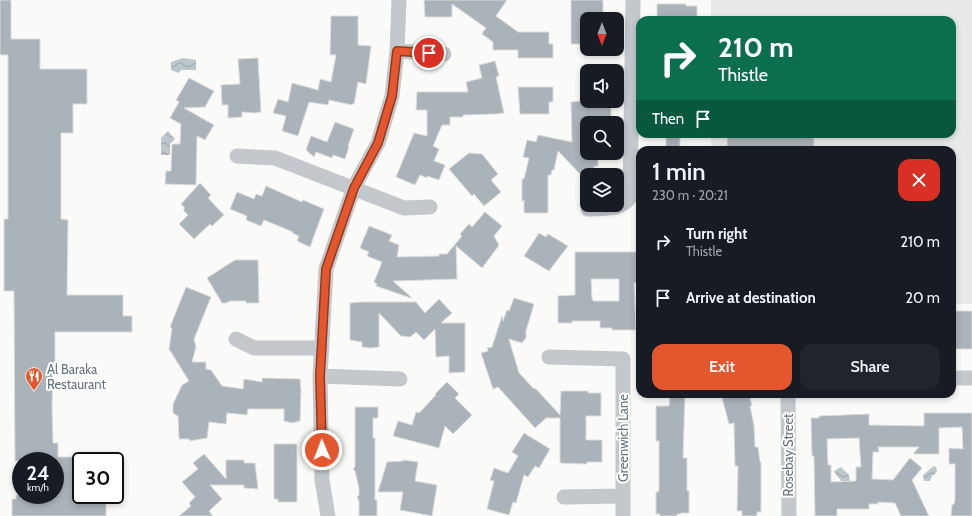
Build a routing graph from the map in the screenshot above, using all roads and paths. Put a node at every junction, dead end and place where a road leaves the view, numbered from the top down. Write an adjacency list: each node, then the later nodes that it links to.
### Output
1 (399, 0): 3 (street)
2 (633, 0): 7 (street)
3 (397, 51): 4 (street); 6 (street)
4 (444, 54)
5 (237, 156): 6 (street)
6 (354, 188): 8 (street); 10 (street)
7 (624, 205)
8 (430, 207)
9 (236, 339): 10 (street)
10 (322, 348): 12 (street)
11 (549, 357): 17 (street, Greenwich Lane)
12 (320, 376): 15 (street); 19 (street)
13 (956, 378): 14 (street)
14 (972, 378)
15 (400, 379)
16 (788, 398): 21 (street, Rosebay Street)
17 (623, 496): 18 (street); 20 (street, Greenwich Lane)
18 (564, 497)
19 (328, 516)
20 (623, 516)
21 (789, 516)

